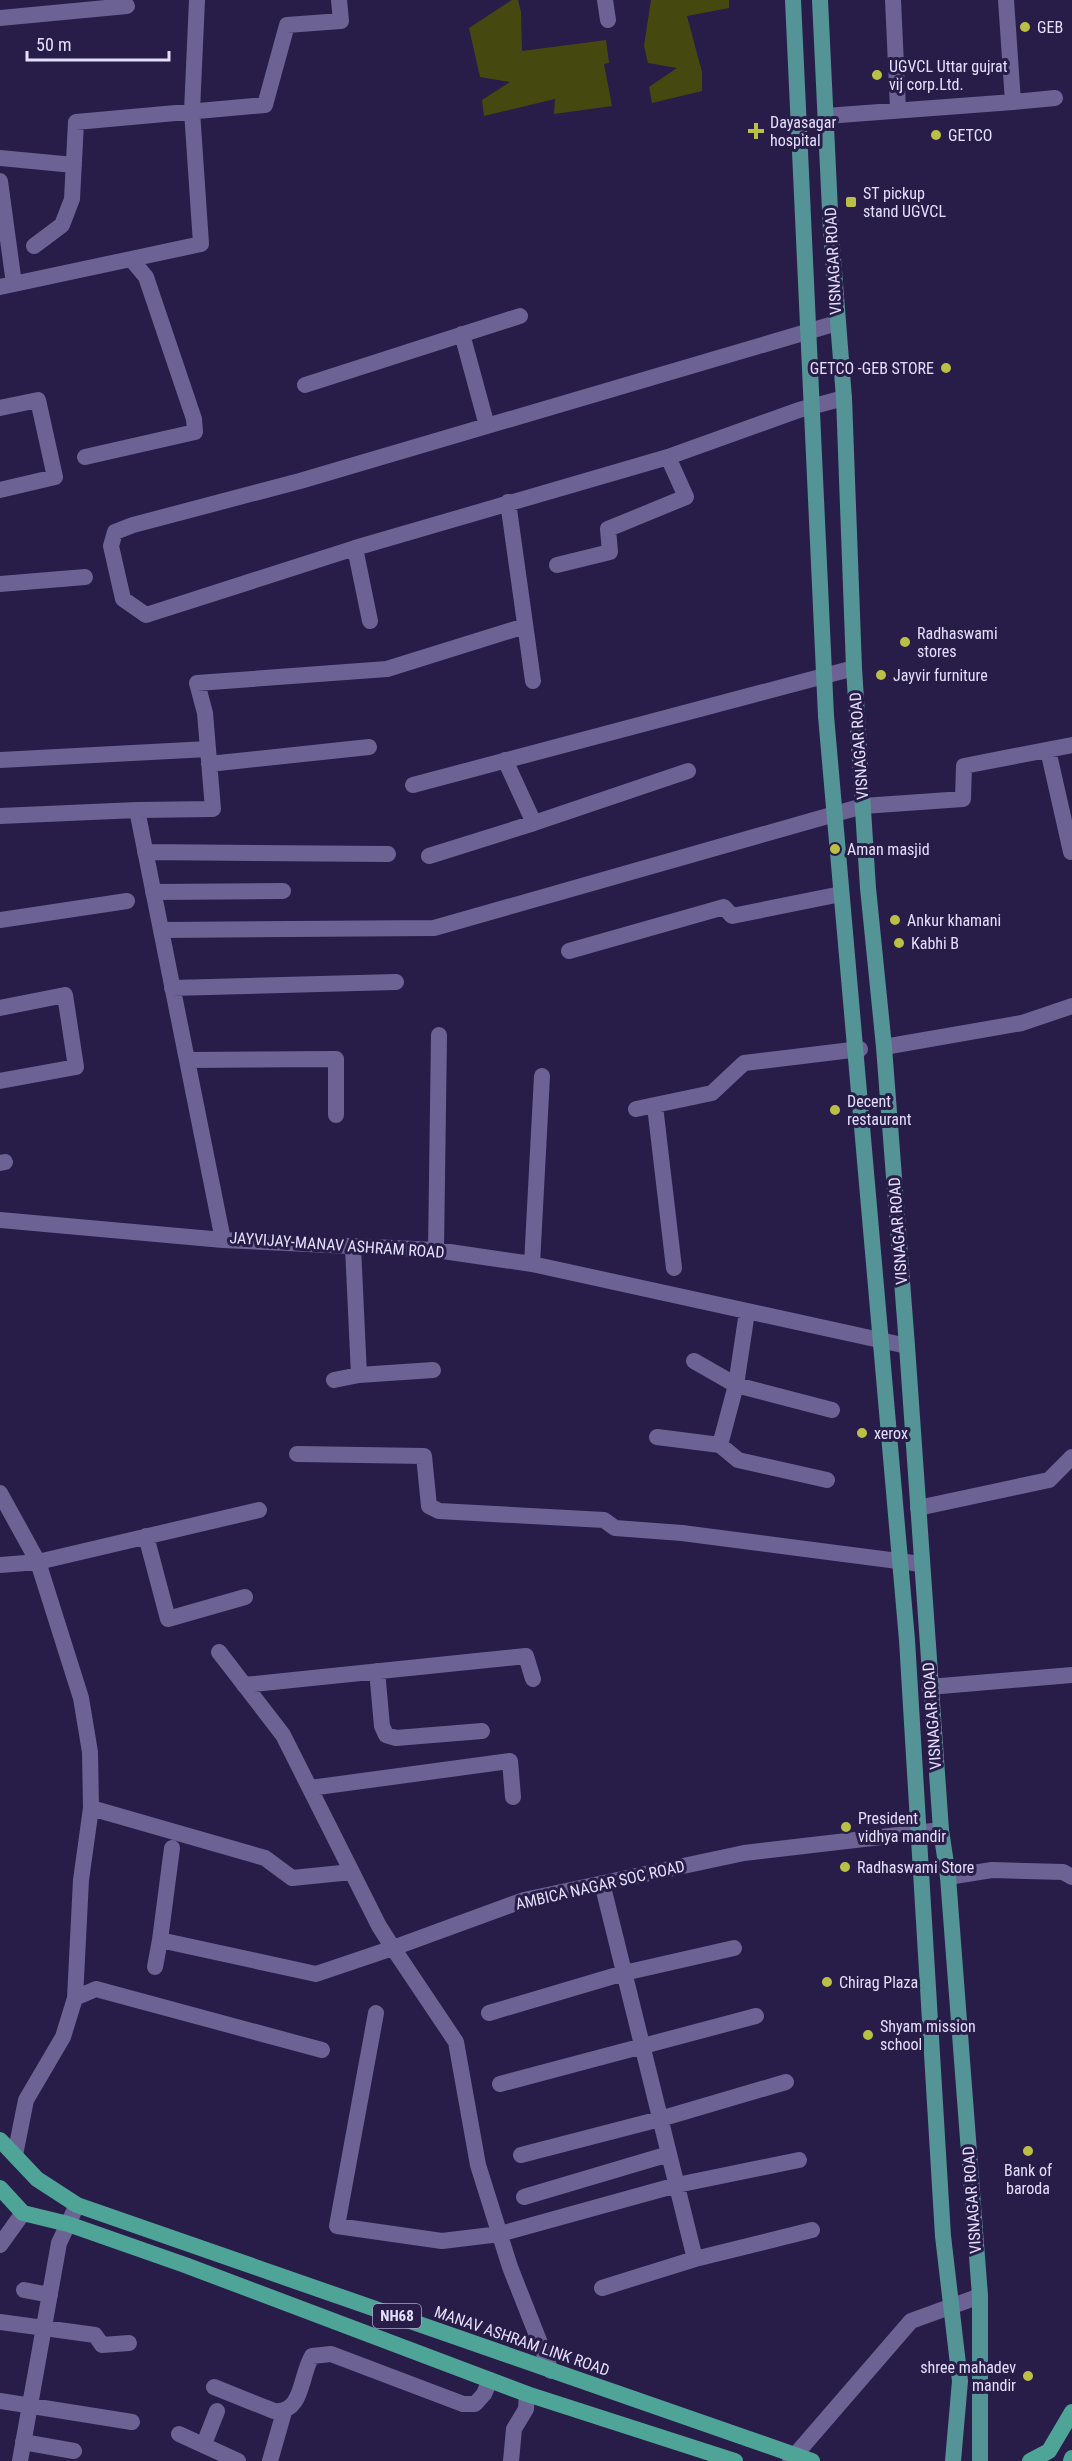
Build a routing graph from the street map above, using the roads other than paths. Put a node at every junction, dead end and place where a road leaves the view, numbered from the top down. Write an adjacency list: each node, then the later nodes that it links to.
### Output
1 (197, 0): 14 (street)
2 (339, 0): 14 (street)
3 (605, 0): 10 (street)
4 (793, 0): 24 (main road)
5 (820, 0): 15 (main road, VISNAGAR ROAD)
6 (893, 0): 13 (street)
7 (1006, 0): 12 (street)
8 (127, 6): 9 (street)
9 (0, 18)
10 (608, 20)
11 (1055, 98): 12 (street)
12 (1013, 102): 13 (street)
13 (898, 109): 15 (street)
14 (192, 111): 17 (street); 20 (street)
15 (826, 116): 23 (main road, VISNAGAR ROAD)
16 (0, 158): 17 (street)
17 (74, 165): 19 (street)
18 (0, 181): 21 (street)
19 (34, 246)
20 (131, 259): 21 (street); 32 (street)
21 (7, 286)
22 (520, 316): 25 (street)
23 (837, 323): 24 (street); 27 (main road, VISNAGAR ROAD)
24 (808, 332): 28 (main road); 30 (street)
25 (462, 334): 26 (street); 30 (street)
26 (305, 385)
27 (844, 398): 28 (street); 41 (main road, VISNAGAR ROAD)
28 (811, 407): 31 (street); 42 (main road)
29 (0, 408): 33 (street)
30 (487, 426): 35 (street)
31 (668, 457): 34 (street); 36 (street)
32 (85, 458)
33 (0, 490)
34 (508, 502): 35 (street); 40 (street)
35 (355, 548): 39 (street)
36 (557, 565)
37 (85, 577): 38 (street)
38 (0, 584)
39 (370, 621)
40 (525, 626): 43 (street); 47 (street)
41 (854, 668): 42 (street); 52 (main road, VISNAGAR ROAD)
42 (824, 676): 49 (street); 54 (main road)
43 (533, 681)
44 (1072, 745): 46 (street)
45 (369, 747): 47 (street)
46 (1048, 750): 52 (street); 58 (street)
47 (209, 756): 48 (street); 53 (street)
48 (0, 760)
49 (505, 760): 51 (street); 56 (street)
50 (688, 771): 56 (street)
51 (413, 785)
52 (863, 806): 54 (street); 73 (main road, VISNAGAR ROAD)
53 (137, 810): 55 (street); 57 (street, JAYVIJAY-MANAV ASHRAM ROAD)
54 (834, 814): 63 (main road); 66 (street)
55 (0, 816)
56 (534, 823): 60 (street)
57 (145, 852): 59 (street); 61 (street, JAYVIJAY-MANAV ASHRAM ROAD)
58 (1071, 852)
59 (387, 854)
60 (429, 856)
61 (153, 891): 62 (street); 66 (street, JAYVIJAY-MANAV ASHRAM ROAD)
62 (283, 891)
63 (841, 894): 67 (street); 74 (main road)
64 (127, 901): 65 (street)
65 (0, 920)
66 (161, 930): 69 (street, JAYVIJAY-MANAV ASHRAM ROAD)
67 (569, 951)
68 (396, 982): 69 (street)
69 (172, 988): 75 (street, JAYVIJAY-MANAV ASHRAM ROAD)
70 (1072, 1006): 73 (street)
71 (0, 1008): 77 (street)
72 (439, 1035): 84 (street)
73 (884, 1047): 89 (main road, VISNAGAR ROAD)
74 (857, 1049): 78 (street); 88 (main road)
75 (187, 1060): 80 (street); 82 (street, JAYVIJAY-MANAV ASHRAM ROAD)
76 (542, 1076): 85 (street)
77 (0, 1081)
78 (655, 1106): 79 (street); 86 (street)
79 (636, 1109)
80 (336, 1115)
81 (0, 1220): 82 (street)
82 (223, 1240): 83 (street, JAYVIJAY-MANAV ASHRAM ROAD)
83 (353, 1247): 84 (street, JAYVIJAY-MANAV ASHRAM ROAD); 92 (street)
84 (436, 1250): 85 (street, JAYVIJAY-MANAV ASHRAM ROAD)
85 (532, 1264): 87 (street, JAYVIJAY-MANAV ASHRAM ROAD)
86 (674, 1268)
87 (747, 1312): 88 (street, JAYVIJAY-MANAV ASHRAM ROAD); 94 (street)
88 (880, 1342): 89 (street, JAYVIJAY-MANAV ASHRAM ROAD); 105 (main road)
89 (907, 1346): 102 (main road, VISNAGAR ROAD)
90 (694, 1361): 94 (street)
91 (433, 1370): 92 (street)
92 (359, 1375): 93 (street)
93 (334, 1380)
94 (736, 1385): 95 (street); 97 (street)
95 (832, 1410)
96 (657, 1437): 97 (street)
97 (720, 1445): 100 (street)
98 (297, 1454): 105 (street)
99 (1072, 1457): 102 (street)
100 (827, 1480)
101 (0, 1493): 106 (street)
102 (918, 1508): 107 (main road, VISNAGAR ROAD)
103 (259, 1510): 104 (street)
104 (146, 1536): 106 (street); 109 (street)
105 (900, 1561): 107 (street); 121 (main road)
106 (38, 1562): 108 (street); 119 (street)
107 (921, 1563): 115 (main road, VISNAGAR ROAD)
108 (0, 1565)
109 (245, 1597)
110 (219, 1652): 114 (street)
111 (377, 1671): 113 (street); 114 (street); 116 (street)
112 (1072, 1675): 115 (street)
113 (533, 1678)
114 (244, 1685): 117 (street)
115 (929, 1687): 120 (main road, VISNAGAR ROAD)
116 (482, 1731)
117 (310, 1788): 118 (street); 123 (street)
118 (513, 1797)
119 (91, 1808): 123 (street); 132 (street)
120 (940, 1830): 121 (street, AMBICA NAGAR SOC ROAD); 124 (main road, VISNAGAR ROAD)
121 (919, 1833): 126 (street, AMBICA NAGAR SOC ROAD); 160 (main road)
122 (172, 1848): 127 (street)
123 (352, 1872): 128 (street)
124 (948, 1877): 125 (street); 159 (main road, VISNAGAR ROAD)
125 (1072, 1877)
126 (602, 1883): 128 (street, AMBICA NAGAR SOC ROAD); 131 (street)
127 (160, 1940): 128 (street, AMBICA NAGAR SOC ROAD); 130 (street)
128 (393, 1948): 153 (street)
129 (734, 1948): 131 (street)
130 (155, 1967)
131 (624, 1973): 134 (street); 136 (street)
132 (75, 1998): 137 (street); 144 (street)
133 (376, 2013): 153 (street)
134 (489, 2013)
135 (756, 2016): 136 (street)
136 (643, 2047): 139 (street); 140 (street)
137 (322, 2050)
138 (786, 2082): 140 (street)
139 (500, 2084)
140 (660, 2119): 142 (street); 143 (street)
141 (0, 2140): 144 (highway, MANAV ASHRAM LINK ROAD / NH68)
142 (669, 2154): 146 (street); 148 (street)
143 (521, 2155)
144 (15, 2156): 149 (highway, MANAV ASHRAM LINK ROAD / NH68)
145 (799, 2160): 146 (street)
146 (676, 2185): 153 (street); 155 (street)
147 (0, 2188): 150 (highway)
148 (524, 2197)
149 (77, 2205): 151 (street); 164 (highway, MANAV ASHRAM LINK ROAD / NH68)
150 (23, 2213): 151 (highway); 154 (street)
151 (68, 2224): 158 (street); 165 (highway)
152 (812, 2230): 155 (street)
153 (500, 2234): 164 (street)
154 (0, 2245)
155 (695, 2259): 156 (street)
156 (602, 2288)
157 (24, 2290): 158 (street)
158 (50, 2295): 162 (street)
159 (980, 2296): 160 (street); 186 (main road, VISNAGAR ROAD)
160 (952, 2306): 178 (street); 185 (main road)
161 (0, 2322): 162 (street)
162 (44, 2328): 163 (street); 169 (street)
163 (129, 2343)
164 (551, 2371): 178 (highway, MANAV ASHRAM LINK ROAD / NH68)
165 (490, 2380): 167 (highway); 171 (street)
166 (214, 2387): 171 (street)
167 (528, 2394): 182 (street); 183 (highway)
168 (0, 2401): 169 (street)
169 (30, 2407): 173 (street); 175 (street)
170 (218, 2411): 176 (street)
171 (284, 2412): 181 (street)
172 (1072, 2412): 187 (highway)
173 (132, 2422)
174 (179, 2434): 176 (street)
175 (23, 2442): 177 (street); 179 (street)
176 (204, 2444): 180 (street)
177 (74, 2451)
178 (793, 2458): 184 (highway, MANAV ASHRAM LINK ROAD / NH68)
179 (20, 2461)
180 (238, 2461)
181 (270, 2461)
182 (511, 2461)
183 (735, 2461)
184 (812, 2461)
185 (953, 2461)
186 (980, 2461)
187 (1030, 2461)

